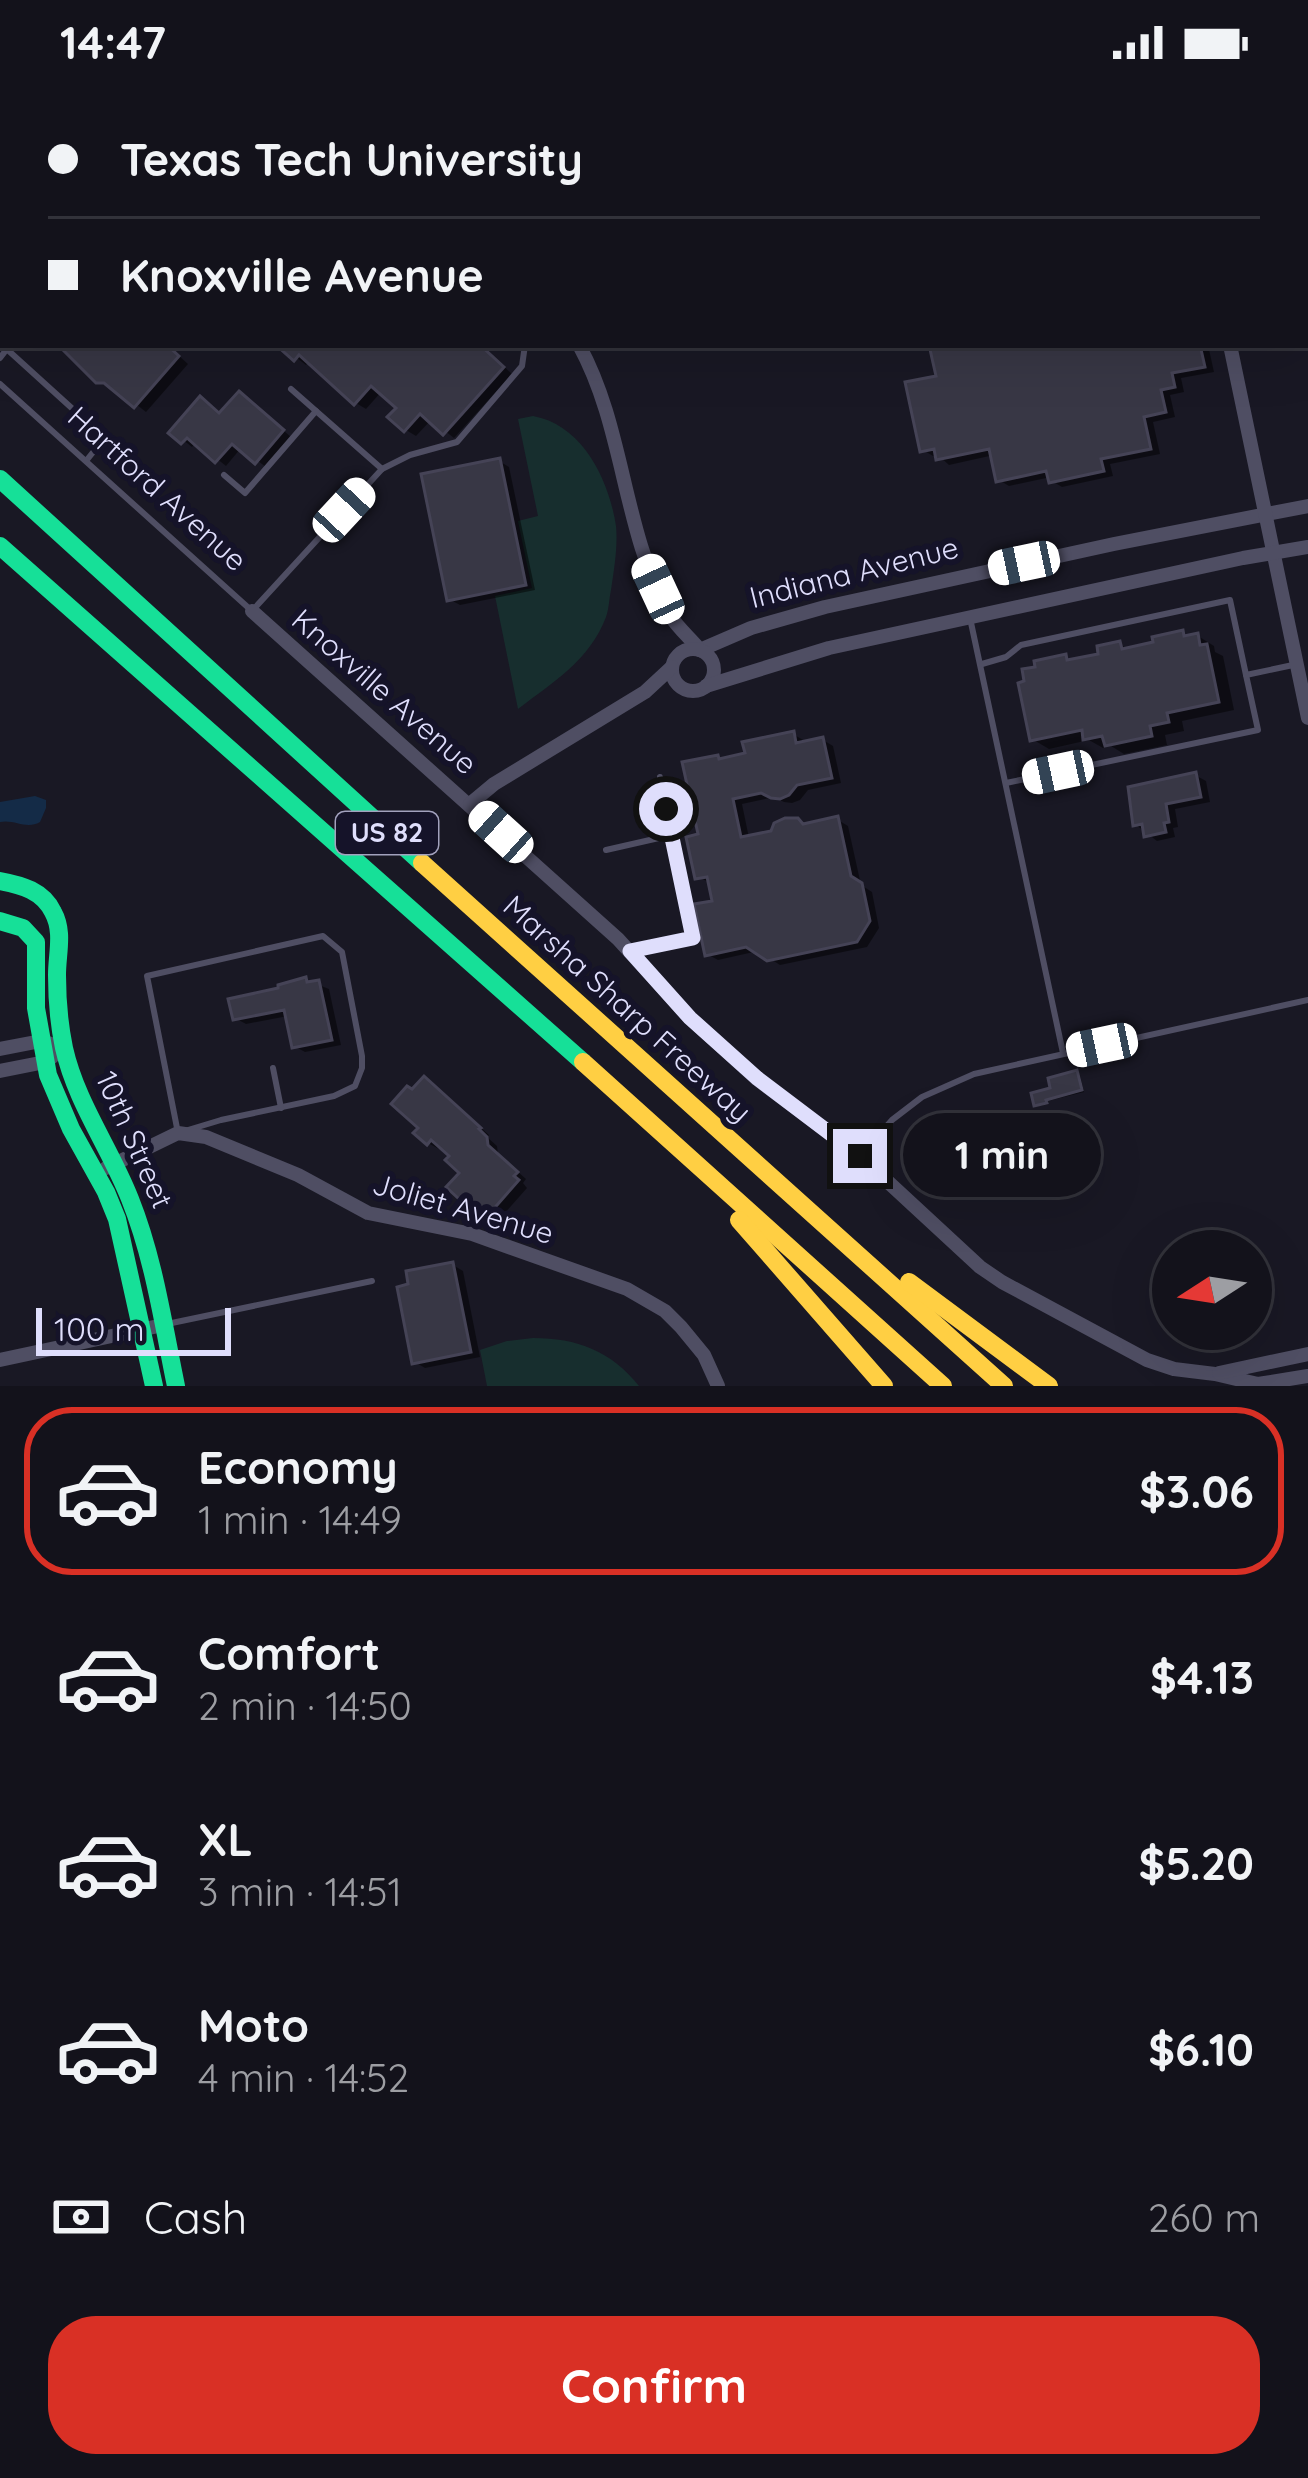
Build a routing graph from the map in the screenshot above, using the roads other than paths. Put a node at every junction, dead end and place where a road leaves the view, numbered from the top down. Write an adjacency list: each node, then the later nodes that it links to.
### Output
1 (8, 348): 8 (lane)
2 (525, 348): 9 (lane, Hartford Avenue)
3 (581, 348): 18 (street)
4 (1231, 348): 13 (street)
5 (0, 384): 8 (lane, Hartford Avenue)
6 (290, 388): 7 (lane)
7 (316, 411): 9 (lane); 10 (lane)
8 (86, 461): 17 (lane, Hartford Avenue)
9 (382, 469): 17 (lane, Hartford Avenue)
10 (224, 475)
11 (0, 478): 51 (main road, Marsha Sharp Freeway / US 82)
12 (1308, 506): 13 (street, Indiana Avenue)
13 (1266, 514): 16 (street); 20 (street, Indiana Avenue)
14 (0, 546): 46 (main road, US 82)
15 (1308, 547): 16 (street)
16 (1274, 552): 19 (street); 23 (street)
17 (252, 611): 31 (street, Knoxville Avenue)
18 (672, 618): 20 (street); 21 (street)
19 (970, 618): 22 (lane); 25 (street)
20 (700, 650): 21 (street); 25 (street)
21 (673, 664): 26 (street); 27 (street)
22 (981, 664): 24 (lane); 30 (lane)
23 (1297, 664): 24 (lane); 28 (street)
24 (1246, 675): 30 (lane)
25 (706, 686): 26 (street)
26 (688, 690): 27 (street)
27 (645, 692): 31 (street)
28 (1308, 718)
29 (660, 777): 32 (lane)
30 (1006, 783): 41 (lane)
31 (470, 804): 36 (street, Knoxville Avenue)
32 (672, 836): 33 (lane); 36 (lane)
33 (606, 850)
34 (0, 881): 39 (main road, 10th Street)
35 (0, 921): 38 (main road, 10th Street)
36 (630, 951): 48 (street, Knoxville Avenue)
37 (1308, 1000): 41 (lane)
38 (41, 1041): 39 (street); 40 (street); 42 (main road, 10th Street)
39 (64, 1048): 42 (street); 49 (main road, 10th Street)
40 (0, 1049)
41 (1063, 1053): 48 (lane)
42 (45, 1062): 44 (street); 50 (main road, 10th Street)
43 (273, 1068): 45 (lane)
44 (0, 1071)
45 (281, 1108): 47 (lane); 47 (lane)
46 (658, 1128): 63 (main road); 64 (main road, US 82)
47 (178, 1132): 49 (street); 62 (street, Joliet Avenue)
48 (860, 1156): 57 (street, Knoxville Avenue)
49 (114, 1163): 50 (street); 53 (main road, 10th Street)
50 (96, 1174): 54 (main road, 10th Street)
51 (777, 1185): 65 (main road, Marsha Sharp Freeway / US 82); 66 (main road)
52 (372, 1281): 53 (lane)
53 (163, 1325): 54 (street); 61 (main road, 10th Street)
54 (142, 1329): 56 (street); 60 (main road, 10th Street)
55 (1308, 1354): 57 (street, Knoxville Avenue)
56 (0, 1360)
57 (1215, 1374): 59 (street, Knoxville Avenue)
58 (1308, 1376): 59 (street, Knoxville Avenue)
59 (1239, 1384)
60 (154, 1386)
61 (176, 1386)
62 (718, 1386)
63 (884, 1386)
64 (943, 1386)
65 (1004, 1386)
66 (1049, 1386)

